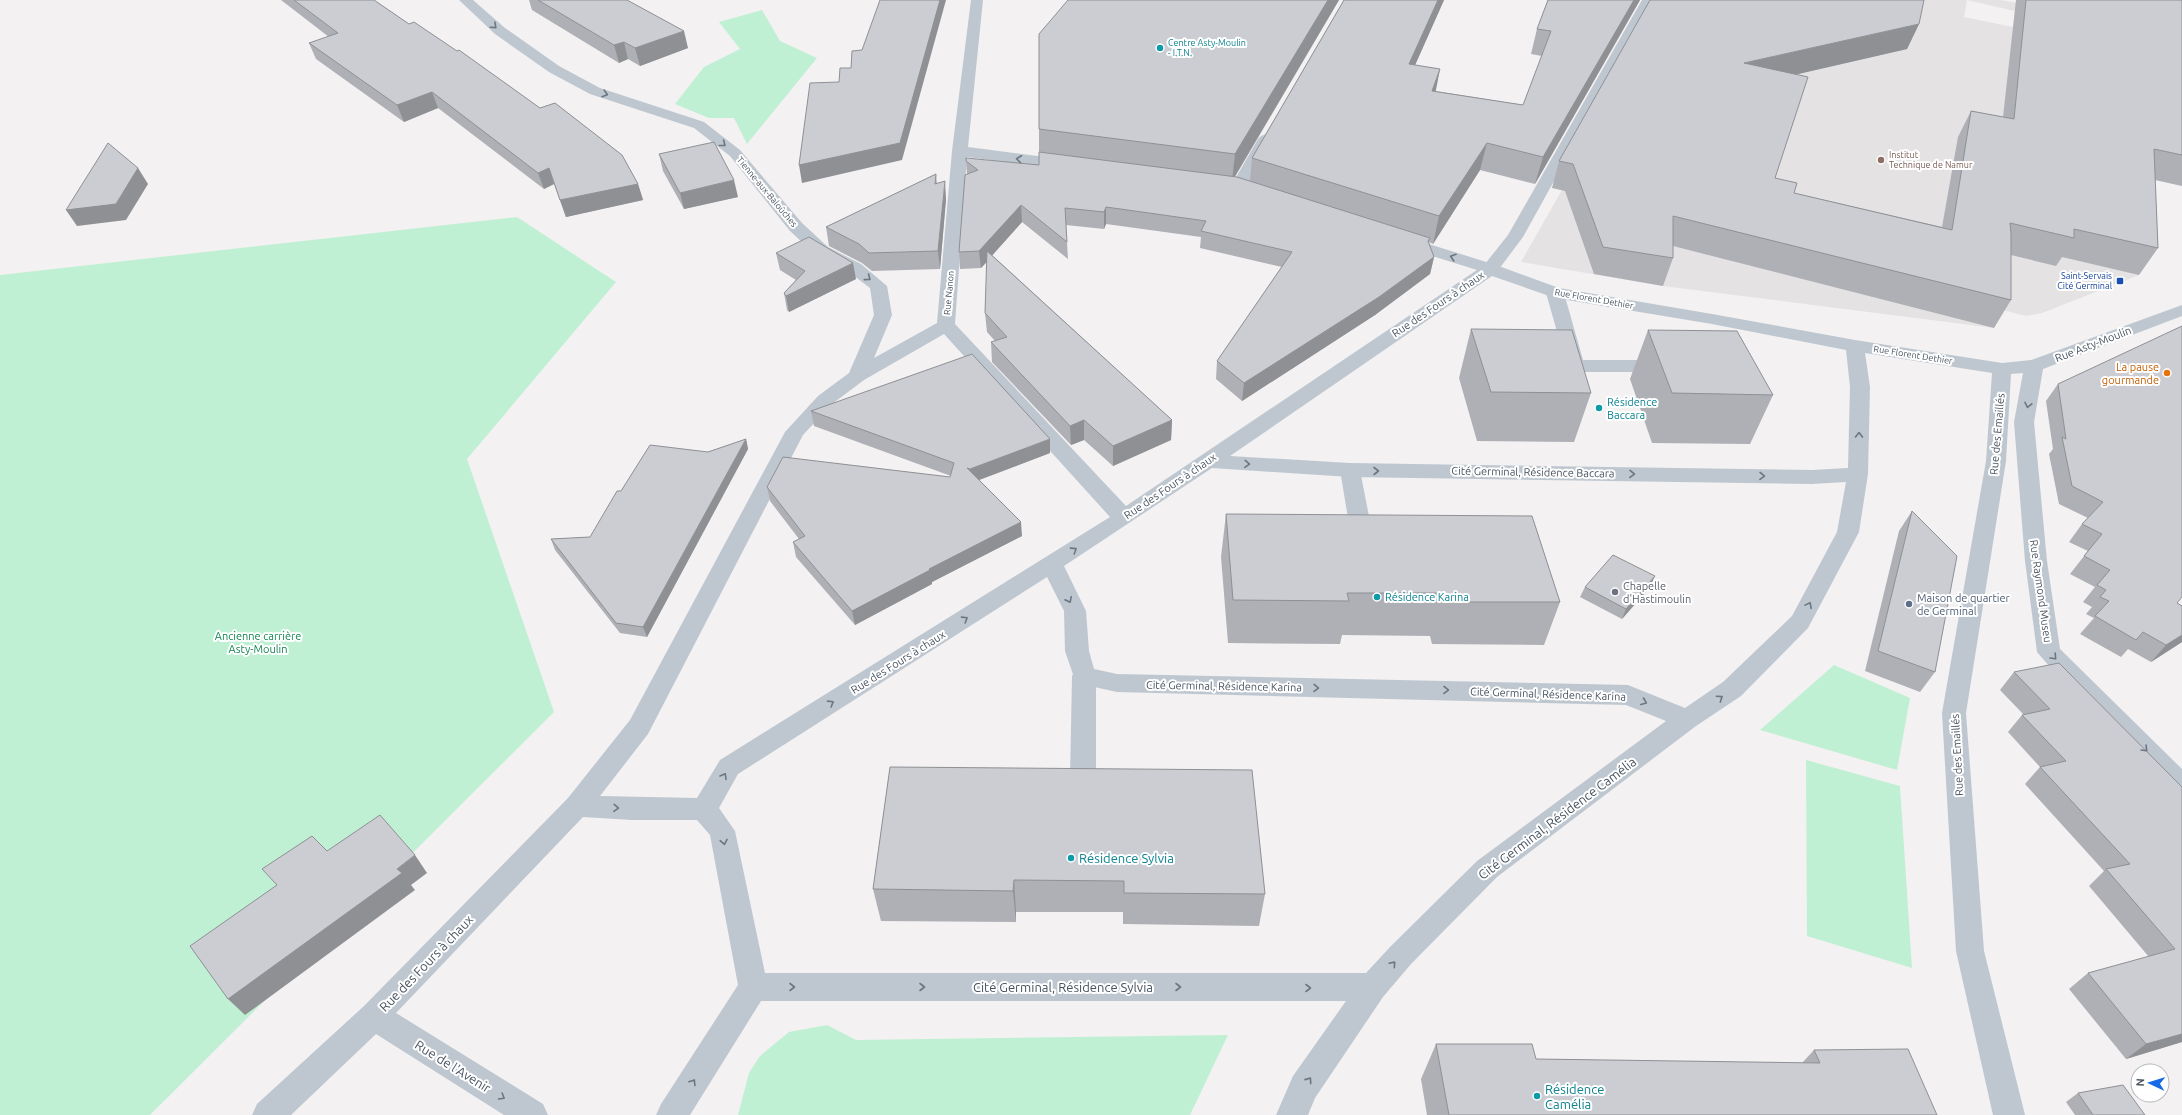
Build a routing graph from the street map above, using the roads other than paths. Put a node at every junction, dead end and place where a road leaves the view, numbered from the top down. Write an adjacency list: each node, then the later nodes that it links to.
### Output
1 (466, 0): 17 (street, Tienne-aux-Baloûches, one-way to 17)
2 (977, 0): 5 (street, Rue Nanon)
3 (1648, 0): 9 (street, Rue des Fours à chaux)
4 (1273, 127): 7 (street)
5 (960, 151): 6 (street, one-way to 5); 12 (street, Rue Nanon)
6 (1085, 168)
7 (1238, 188)
8 (1386, 235): 9 (street, Rue Florent Dethier, one-way to 8)
9 (1490, 269): 10 (street, Rue Florent Dethier); 18 (street, Rue des Fours à chaux)
10 (1555, 293): 13 (street, Rue Florent Dethier); 14 (street)
11 (2182, 310): 15 (street, Rue Asty-Moulin)
12 (946, 325): 17 (street, Rue des Fours à chaux); 21 (street, Rue Nanon)
13 (1855, 346): 16 (street, Rue Florent Dethier); 20 (street, one-way to 13)
14 (1680, 366)
15 (2034, 366): 16 (street, Rue Asty-Moulin); 29 (street, Rue Raymond Museu, one-way to 29)
16 (2002, 369): 39 (street, Rue des Emaillés)
17 (857, 376): 30 (street, Rue des Fours à chaux)
18 (1208, 461): 19 (street, Cité Germinal, Résidence Baccara, one-way to 19); 21 (street, Rue des Fours à chaux)
19 (1350, 470): 20 (street, Cité Germinal, Résidence Baccara, one-way to 20); 23 (street)
20 (1858, 474): 27 (street, one-way to 20)
21 (1124, 518): 25 (street, Rue des Fours à chaux, one-way to 21)
22 (1340, 542): 23 (street)
23 (1363, 542): 24 (street)
24 (1386, 542)
25 (1052, 564): 26 (street, one-way to 26); 31 (street, Rue des Fours à chaux, one-way to 25)
26 (1084, 676): 27 (street, Cité Germinal, Résidence Karina, one-way to 27); 28 (street)
27 (1688, 720): 33 (street, Cité Germinal, Résidence Camélia, one-way to 27)
28 (1125, 782)
29 (2182, 785)
30 (577, 806): 31 (street, one-way to 31); 34 (street, Rue des Fours à chaux)
31 (704, 810): 32 (street, one-way to 32)
32 (753, 987): 33 (street, Cité Germinal, Résidence Sylvia, one-way to 33); 37 (street, one-way to 32)
33 (1373, 987): 38 (street, Cité Germinal, Résidence Camélia, one-way to 33)
34 (374, 1016): 35 (street, Rue des Fours à chaux); 36 (street, Rue de l'Avenir, one-way to 36)
35 (268, 1115)
36 (532, 1115)
37 (672, 1115)
38 (1292, 1115)
39 (2009, 1115)

